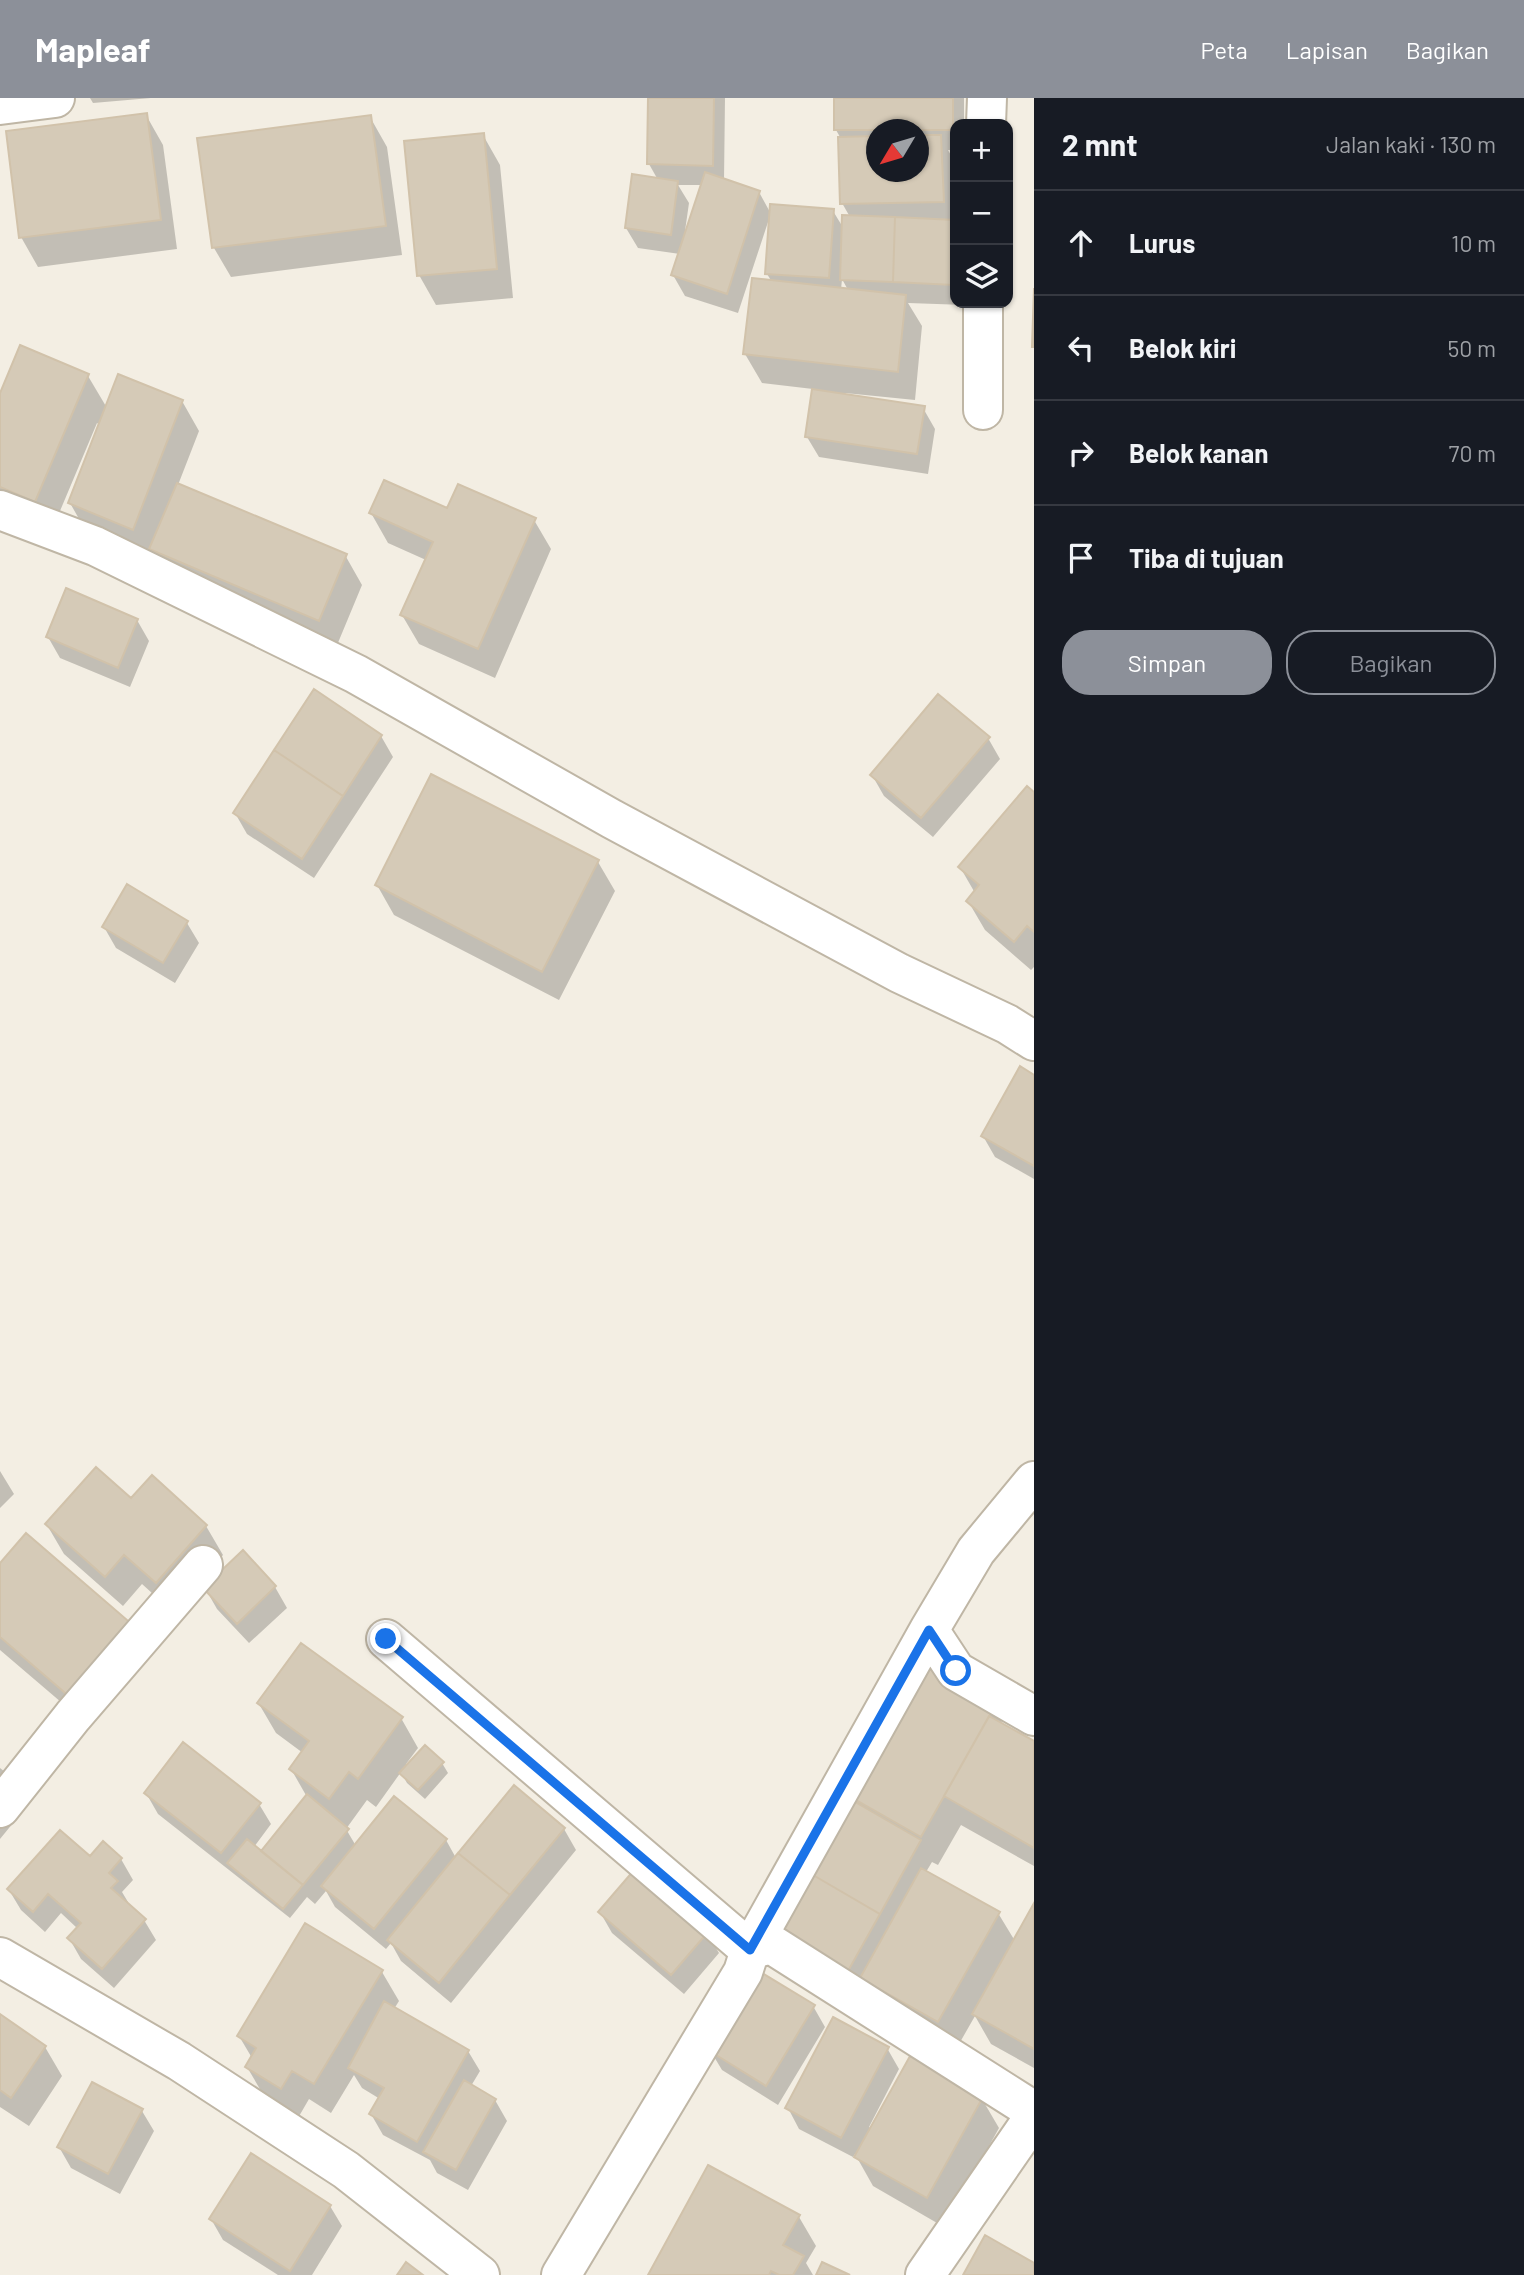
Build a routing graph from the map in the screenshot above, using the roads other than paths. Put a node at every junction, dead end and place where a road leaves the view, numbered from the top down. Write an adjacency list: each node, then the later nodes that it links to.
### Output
1 (55, 98): 3 (street)
2 (987, 98): 4 (street)
3 (0, 105)
4 (986, 119)
5 (983, 308): 6 (street)
6 (983, 410)
7 (0, 510): 8 (street)
8 (1034, 1041)
9 (1034, 1481): 11 (street)
10 (204, 1565): 14 (street)
11 (929, 1630): 13 (street); 15 (street)
12 (386, 1639): 15 (street)
13 (1034, 1716)
14 (0, 1808)
15 (750, 1950): 17 (street); 20 (street)
16 (0, 1957): 19 (street)
17 (1034, 2110)
18 (1034, 2117): 21 (street)
19 (480, 2275)
20 (561, 2275)
21 (925, 2275)

